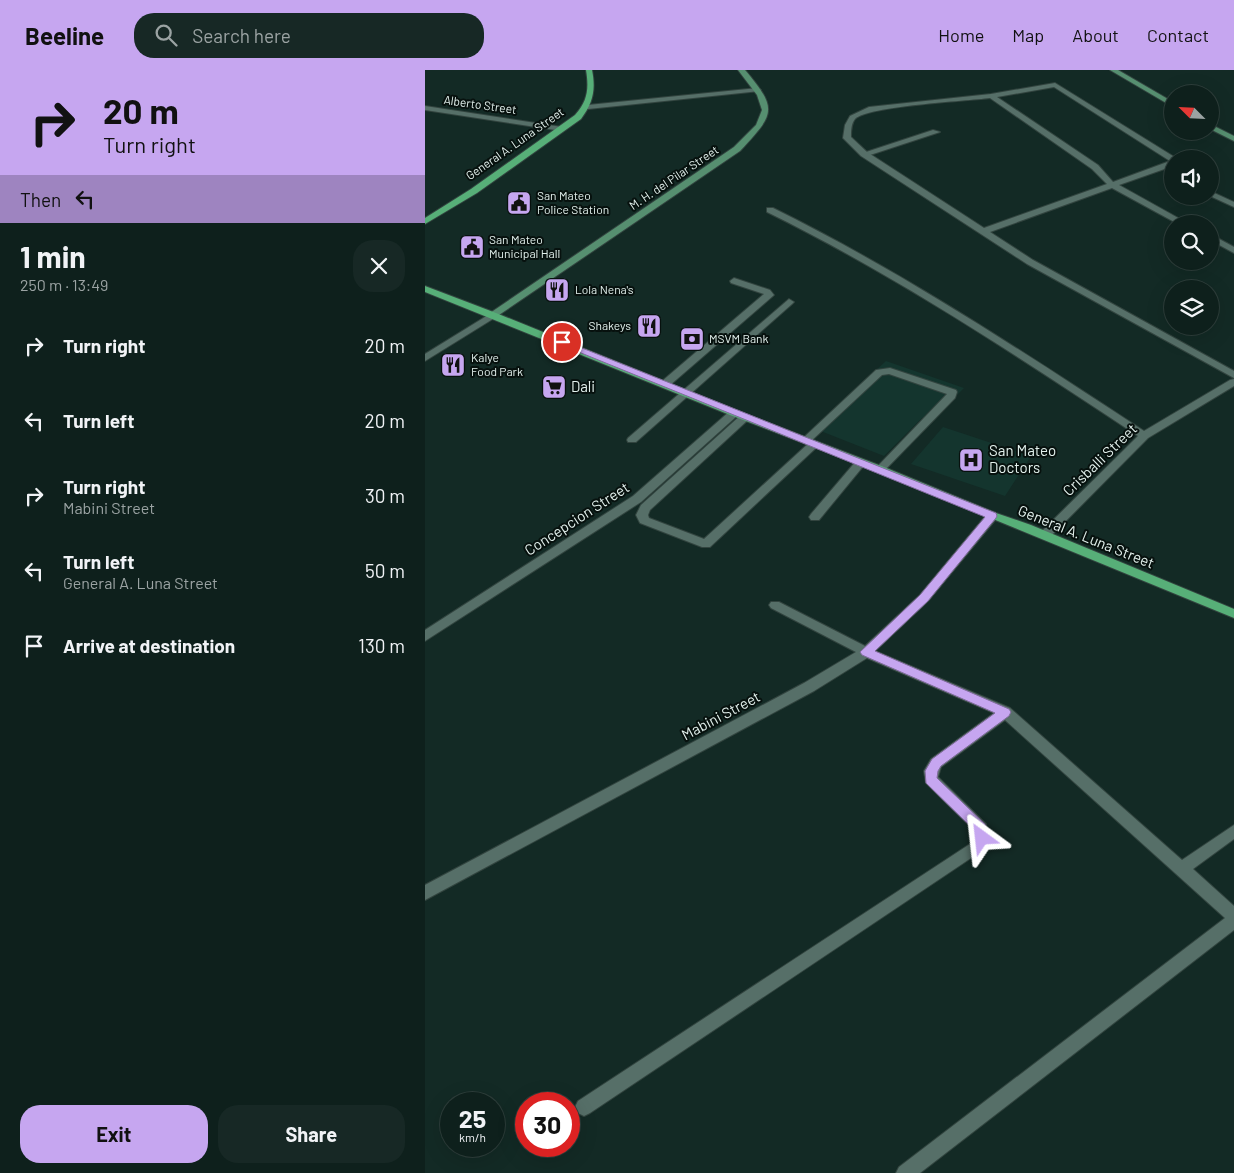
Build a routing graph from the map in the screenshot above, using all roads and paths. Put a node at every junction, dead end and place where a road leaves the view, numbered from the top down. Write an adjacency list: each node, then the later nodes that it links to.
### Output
1 (589, 70): 7 (main road)
2 (741, 70): 4 (street, M. H. del Pilar Street)
3 (1113, 70): 6 (street)
4 (758, 90): 7 (street); 30 (street, M. H. del Pilar Street)
5 (991, 96): 13 (street); 14 (street); 18 (street)
6 (1164, 99)
7 (588, 107): 9 (main road, General A. Luna Street)
8 (425, 108): 9 (street, Alberto Street)
9 (562, 129): 23 (main road, General A. Luna Street)
10 (1219, 131): 12 (street)
11 (936, 132): 13 (street)
12 (1234, 139)
13 (864, 154): 24 (street)
14 (1164, 155)
15 (1164, 165): 16 (street)
16 (1160, 167): 17 (street); 18 (street)
17 (1164, 169)
18 (1112, 185): 22 (street); 24 (street)
19 (1219, 197): 20 (street)
20 (1234, 205)
21 (770, 210): 37 (street)
22 (1168, 215)
23 (425, 222)
24 (982, 232): 32 (street)
25 (1219, 242): 26 (street)
26 (1234, 250)
27 (734, 281): 34 (street)
28 (425, 289): 30 (main road, General A. Luna Street)
29 (789, 302): 35 (street)
30 (493, 315): 31 (street); 34 (main road, General A. Luna Street)
31 (425, 358)
32 (1234, 375)
33 (1234, 382): 37 (street, Crisballi Street)
34 (665, 384): 35 (main road, General A. Luna Street)
35 (685, 392): 36 (main road, General A. Luna Street); 38 (street)
36 (739, 415): 39 (main road, General A. Luna Street); 39 (street); 47 (street, Concepcion Street)
37 (1144, 436): 44 (street, Crisballi Street)
38 (632, 440)
39 (810, 442): 40 (main road, General A. Luna Street); 41 (street)
40 (861, 462): 41 (main road, General A. Luna Street); 43 (street)
41 (879, 469): 42 (main road, General A. Luna Street)
42 (992, 516): 44 (main road, General A. Luna Street); 48 (street, Mabini Street)
43 (815, 517)
44 (1045, 536): 46 (main road, General A. Luna Street)
45 (775, 605): 48 (street)
46 (1234, 614)
47 (425, 636)
48 (866, 652): 49 (street); 52 (street, Mabini Street)
49 (1005, 712): 51 (street); 53 (street)
50 (1234, 831): 51 (street)
51 (1183, 868): 54 (street)
52 (425, 893)
53 (584, 1107)
54 (905, 1173)

